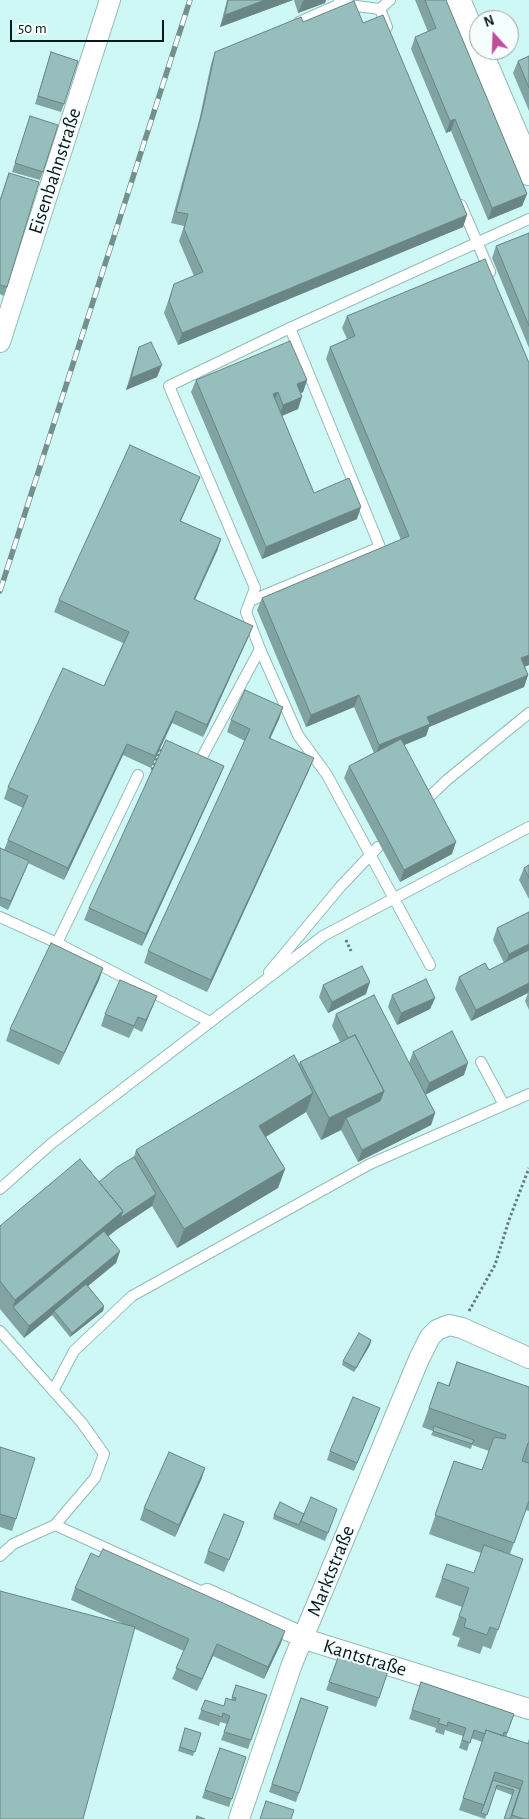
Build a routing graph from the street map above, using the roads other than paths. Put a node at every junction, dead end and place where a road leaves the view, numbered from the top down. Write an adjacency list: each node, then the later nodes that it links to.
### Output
1 (110, 0): 14 (street, Eisenbahnstraße)
2 (390, 0): 5 (lane)
3 (456, 0): 8 (main road)
4 (340, 2): 5 (lane); 6 (lane)
5 (380, 9): 7 (lane)
6 (299, 22)
7 (391, 36)
8 (529, 172)
9 (458, 198): 11 (lane)
10 (529, 219): 11 (lane)
11 (477, 242): 12 (lane); 13 (lane)
12 (492, 278)
13 (290, 328): 15 (lane); 15 (lane)
14 (0, 342)
15 (250, 601): 16 (lane)
16 (260, 649): 18 (lane); 23 (lane)
17 (529, 713): 20 (lane)
18 (201, 759)
19 (138, 775): 26 (lane)
20 (424, 802)
21 (529, 827): 24 (lane)
22 (378, 846): 23 (lane)
23 (370, 856): 24 (lane); 28 (lane)
24 (395, 898): 27 (lane); 28 (lane)
25 (0, 917): 26 (lane)
26 (57, 943): 29 (lane)
27 (430, 966)
28 (256, 987): 29 (lane)
29 (210, 1022): 33 (lane)
30 (481, 1062): 32 (lane)
31 (529, 1094): 32 (lane)
32 (504, 1105): 36 (lane)
33 (0, 1189)
34 (0, 1331): 36 (lane)
35 (529, 1358): 40 (street, Marktstraße)
36 (53, 1391): 37 (lane)
37 (55, 1525): 38 (lane); 39 (lane)
38 (0, 1556)
39 (206, 1594): 40 (street, Kantstraße)
40 (304, 1637): 41 (street, Kantstraße); 42 (street, Marktstraße)
41 (527, 1703)
42 (240, 1819)

